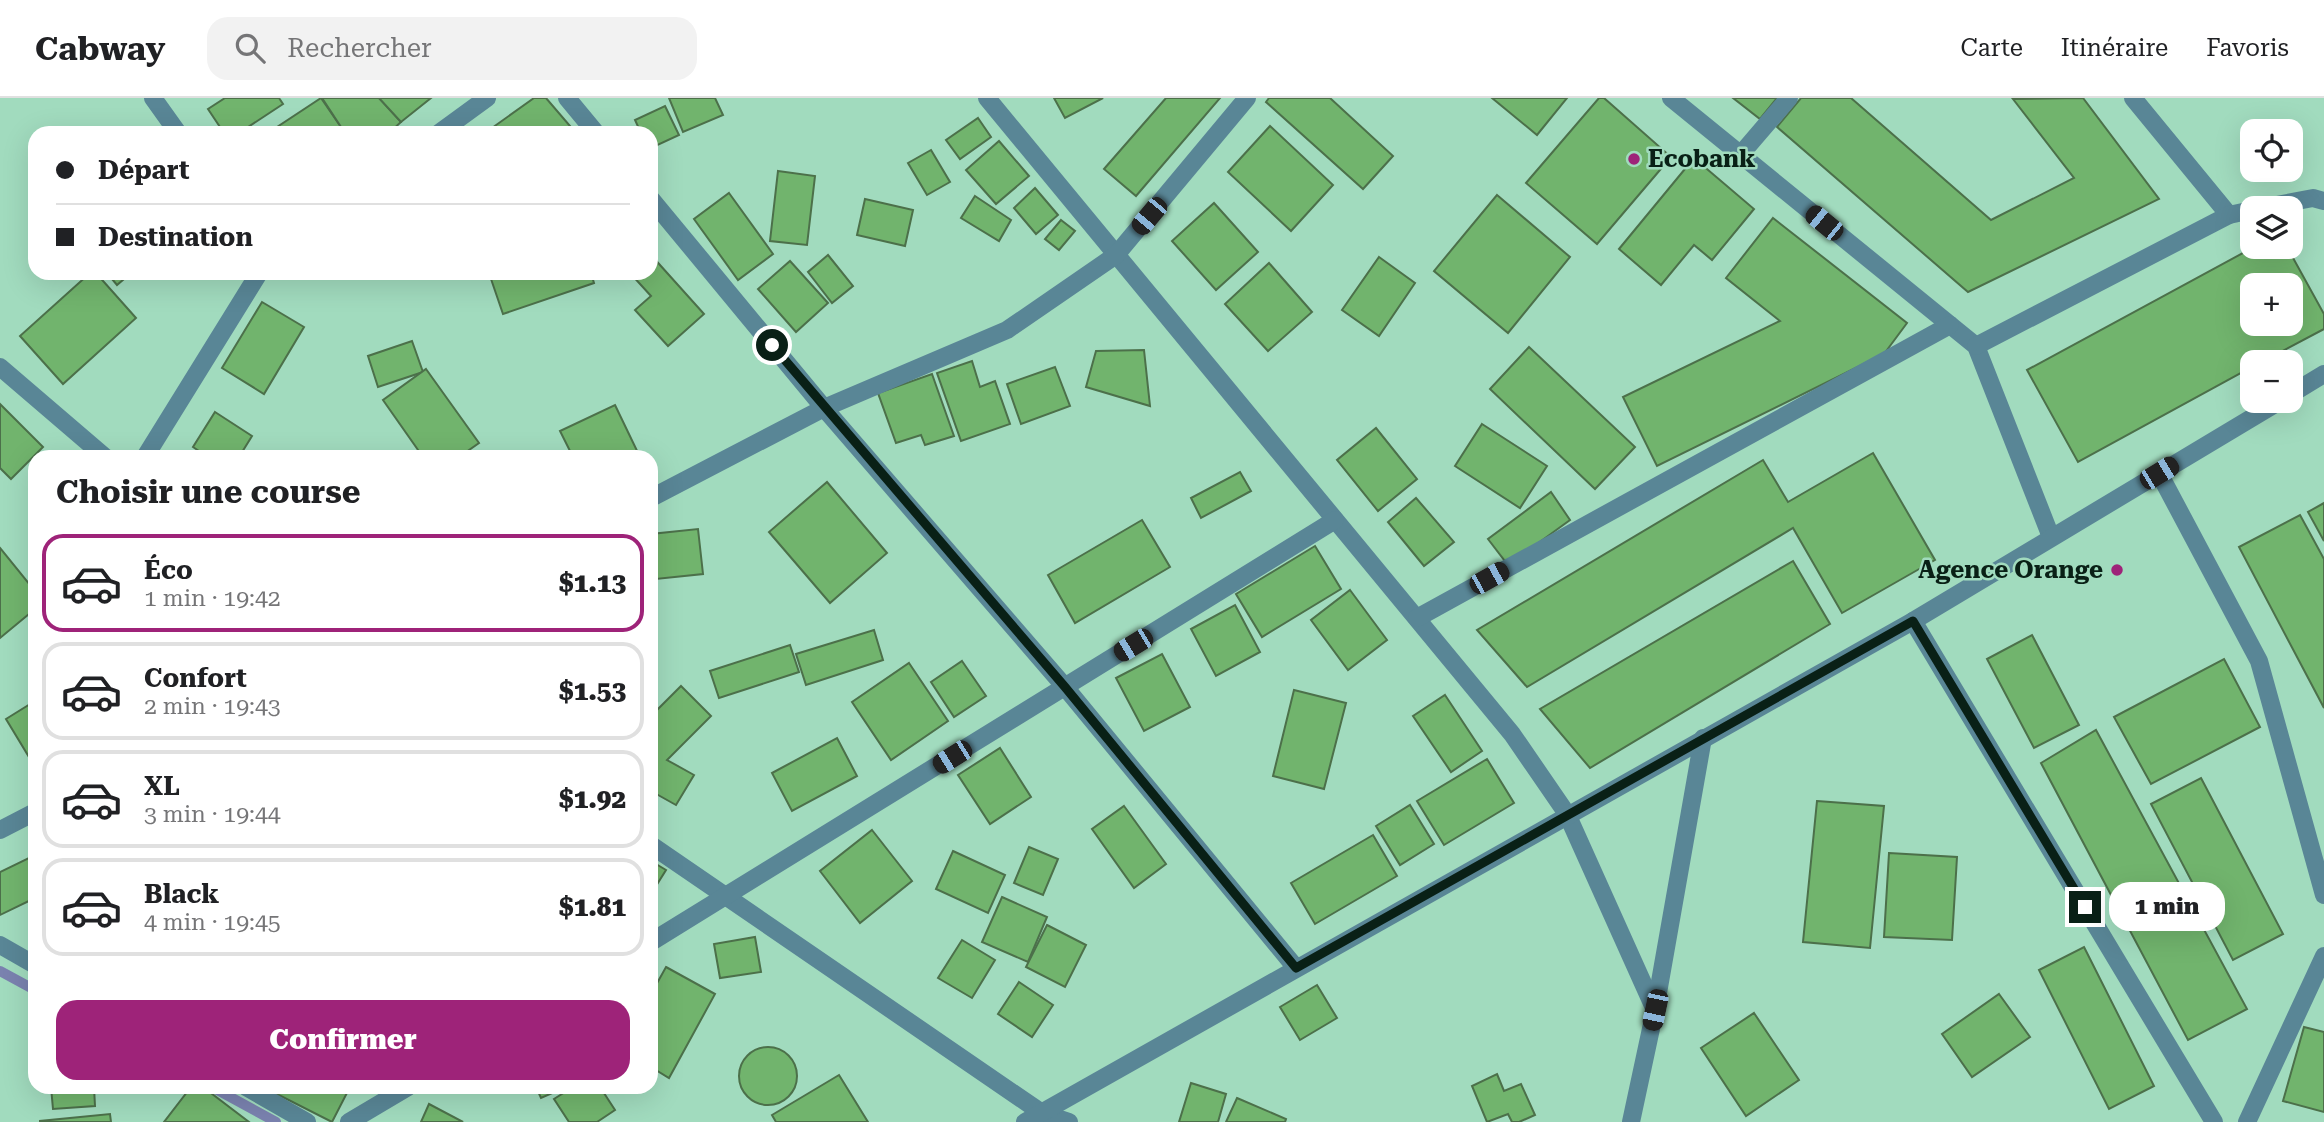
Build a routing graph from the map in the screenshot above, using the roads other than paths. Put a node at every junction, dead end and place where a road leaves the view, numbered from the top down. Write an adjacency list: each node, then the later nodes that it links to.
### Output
1 (153, 98): 9 (street)
2 (487, 98): 10 (street)
3 (567, 98): 11 (street)
4 (986, 98): 18 (street)
5 (1247, 98): 18 (street)
6 (1671, 98): 12 (street)
7 (1789, 98): 12 (street)
8 (2133, 98): 17 (street)
9 (173, 126)
10 (449, 126)
11 (590, 126)
12 (1741, 154): 20 (street)
13 (2303, 200): 14 (street)
14 (2324, 201)
15 (658, 208): 25 (street)
16 (2240, 213): 17 (street)
17 (2229, 215): 21 (street)
18 (1116, 255): 25 (street); 31 (street)
19 (255, 280): 28 (street)
20 (1950, 325): 21 (street); 33 (street)
21 (1976, 346): 32 (street)
22 (0, 367): 27 (street)
23 (2324, 374): 24 (street)
24 (2303, 387)
25 (824, 408): 30 (street); 35 (street)
26 (2260, 413): 29 (street)
27 (96, 450)
28 (149, 450)
29 (2159, 473): 32 (street); 41 (street)
30 (658, 494)
31 (1335, 520): 33 (street); 35 (street)
32 (2051, 537): 34 (street)
33 (1417, 618): 37 (street)
34 (1913, 621): 36 (street); 57 (street)
35 (1065, 687): 42 (street); 47 (street)
36 (1703, 738): 37 (street); 48 (street)
37 (1567, 814): 47 (street); 48 (street)
38 (28, 816): 39 (street)
39 (0, 830)
40 (658, 850): 42 (street)
41 (2324, 895)
42 (726, 897): 43 (street); 51 (street)
43 (658, 938)
44 (0, 945): 46 (street)
45 (2324, 956): 58 (street)
46 (28, 961)
47 (1296, 968): 51 (street)
48 (1655, 1010): 56 (street)
49 (258, 1094): 52 (street)
50 (396, 1094): 53 (street)
51 (1042, 1112): 54 (street); 55 (street)
52 (307, 1122)
53 (349, 1122)
54 (1025, 1122)
55 (1069, 1122)
56 (1631, 1122)
57 (2214, 1122)
58 (2247, 1122)

